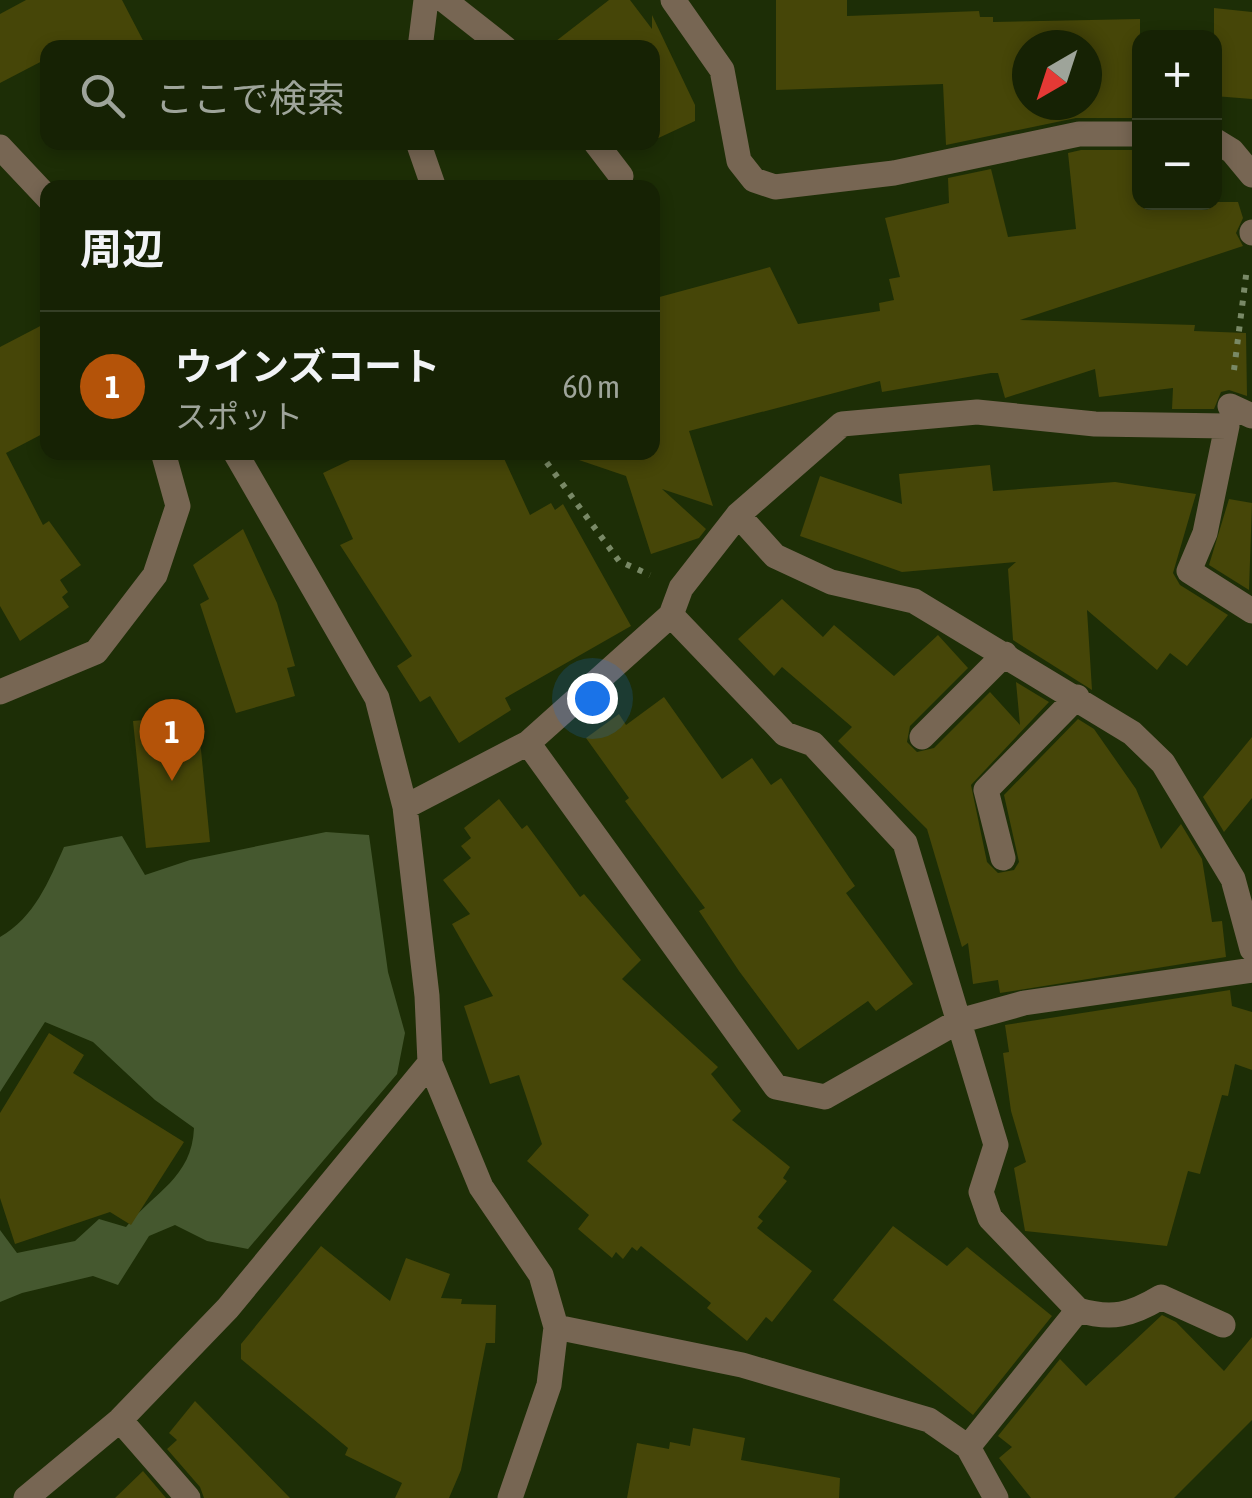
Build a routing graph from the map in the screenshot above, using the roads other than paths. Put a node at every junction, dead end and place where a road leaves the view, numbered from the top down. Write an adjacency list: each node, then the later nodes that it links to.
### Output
1 (426, 0): 4 (street)
2 (444, 0): 5 (street)
3 (673, 0): 6 (street)
4 (421, 40)
5 (495, 40)
6 (1132, 134)
7 (1222, 145): 12 (street)
8 (0, 147): 14 (street)
9 (421, 150): 13 (street)
10 (601, 150): 11 (street)
11 (621, 176)
12 (1252, 176)
13 (431, 180)
14 (40, 190)
15 (1237, 416): 18 (street); 19 (street)
16 (165, 460): 22 (street)
17 (241, 460): 26 (street)
18 (738, 515): 20 (street); 21 (street)
19 (1252, 611)
20 (670, 615): 25 (street); 30 (street)
21 (1005, 654): 23 (street); 24 (street)
22 (0, 692)
23 (1077, 697): 27 (street); 28 (street)
24 (922, 738)
25 (528, 744): 26 (street); 30 (street)
26 (405, 807): 31 (street)
27 (1003, 858)
28 (1252, 949)
29 (1252, 970): 30 (street)
30 (959, 1021): 32 (street)
31 (430, 1063): 34 (street); 35 (street)
32 (1078, 1310): 33 (street); 36 (street)
33 (1223, 1325)
34 (556, 1327): 36 (street); 39 (street)
35 (120, 1420): 37 (street); 38 (street)
36 (968, 1447): 40 (street)
37 (26, 1498)
38 (188, 1498)
39 (510, 1498)
40 (996, 1498)

